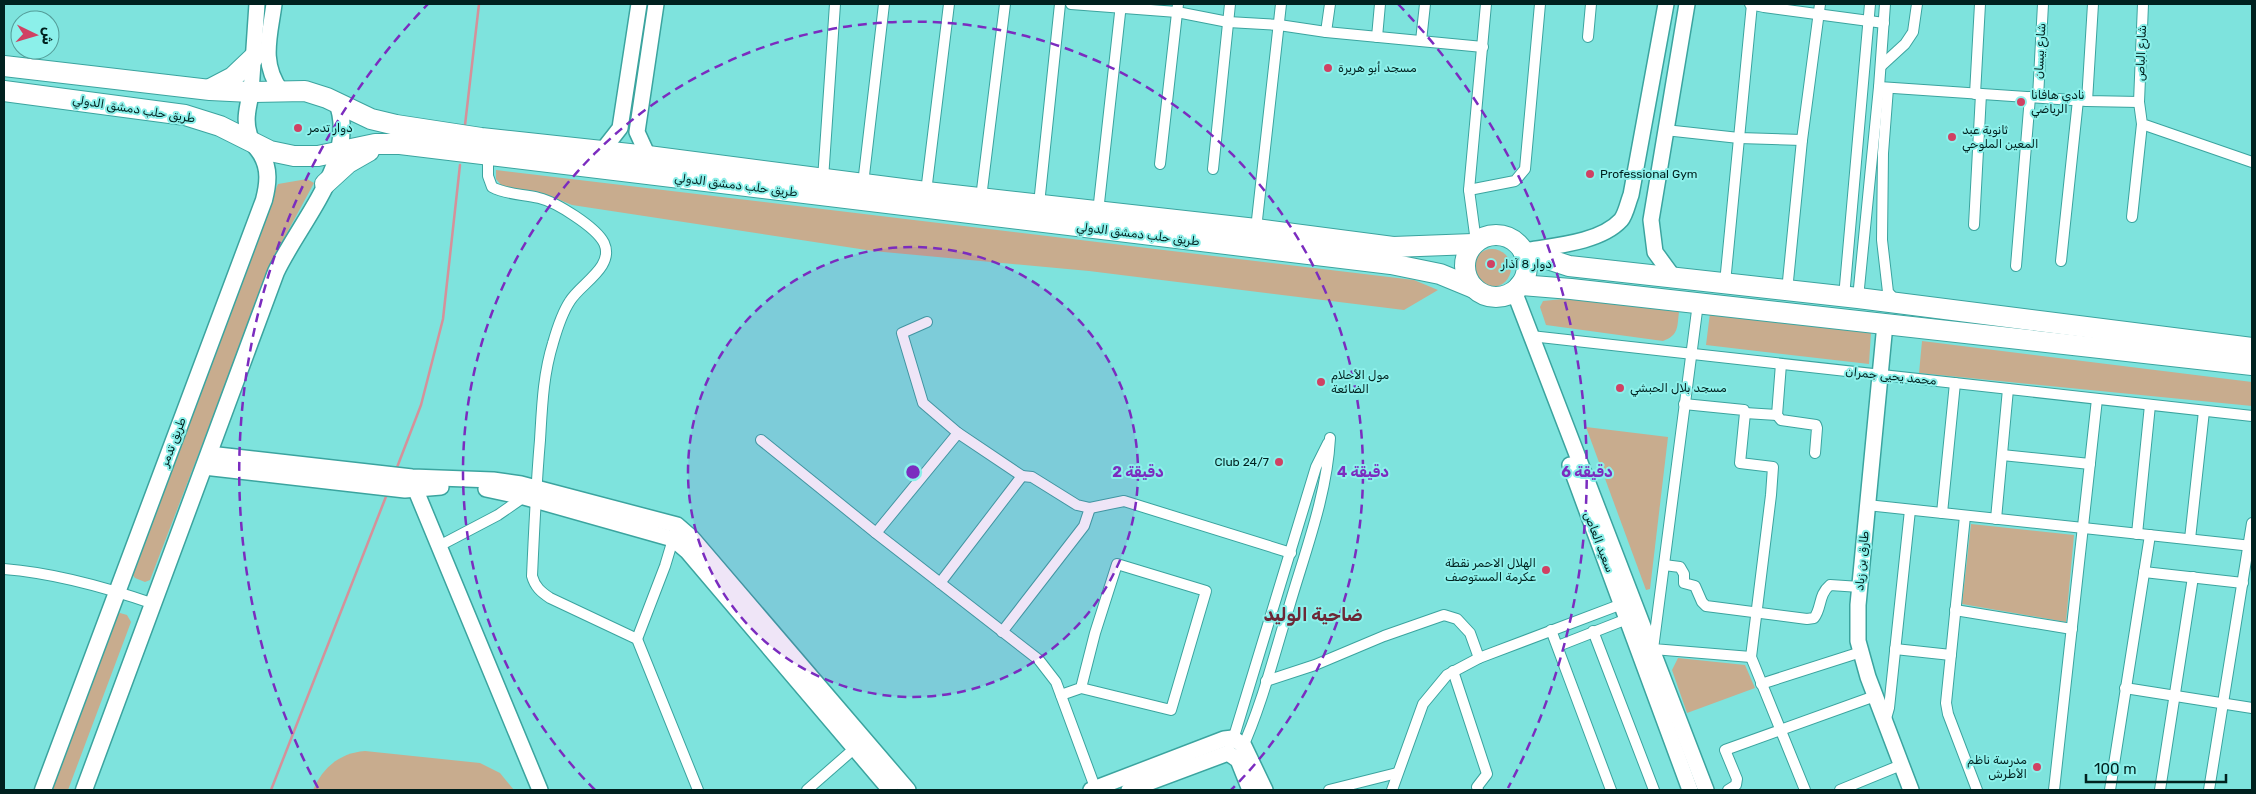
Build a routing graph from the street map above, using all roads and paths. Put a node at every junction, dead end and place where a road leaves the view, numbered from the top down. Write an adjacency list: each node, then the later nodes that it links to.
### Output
1 (257, 4): 43 (main road)
2 (274, 4): 49 (main road)
3 (639, 4): 62 (main road)
4 (656, 4): 65 (main road)
5 (836, 4): 69 (street)
6 (884, 4): 71 (street)
7 (949, 4): 73 (street)
8 (1005, 4): 74 (street)
9 (1060, 4): 75 (street)
10 (1071, 4): 30 (street)
11 (1230, 4): 34 (street)
12 (1281, 4): 37 (street)
13 (1330, 4): 38 (street)
14 (1380, 4): 39 (street)
15 (1425, 4): 41 (street)
16 (1486, 4): 42 (street)
17 (1540, 4): 72 (street)
18 (1591, 4): 40 (street)
19 (1666, 4): 81 (main road)
20 (1688, 4): 57 (main road)
21 (1751, 4): 31 (street); 58 (street)
22 (1820, 4): 33 (street)
23 (1870, 4): 35 (street)
24 (1885, 4): 36 (street)
25 (1917, 4): 45 (street)
26 (1980, 4): 51 (street)
27 (2043, 4): 52 (street, شارع بيسان)
28 (2093, 4): 53 (street)
29 (2143, 4): 55 (street, شارع الباص)
30 (1121, 6): 32 (street); 76 (street)
31 (1764, 6): 33 (street)
32 (1177, 8): 34 (street); 67 (street)
33 (1819, 15): 35 (street); 59 (street)
34 (1228, 22): 37 (street); 68 (street)
35 (1868, 22): 36 (street); 89 (street)
36 (1884, 24): 45 (street)
37 (1279, 25): 38 (street); 79 (street)
38 (1326, 32): 39 (street)
39 (1377, 37): 41 (street)
40 (1588, 37)
41 (1421, 41): 42 (street)
42 (1483, 47): 72 (street)
43 (253, 58): 48 (highway); 50 (main road)
44 (4, 66): 48 (highway, طريق حلب دمشق الدولي)
45 (1881, 66): 46 (street)
46 (1883, 88): 51 (street); 89 (street); 91 (street)
47 (4, 90): 60 (highway, طريق حلب دمشق الدولي)
48 (210, 90): 50 (highway, طريق حلب دمشق الدولي)
49 (281, 91): 50 (highway, طريق حلب دمشق الدولي); 54 (highway, طريق حلب دمشق الدولي)
50 (251, 92): 60 (main road, طريق تدمر)
51 (1978, 94): 52 (street); 78 (street)
52 (2034, 97): 53 (street); 83 (street, شارع بيسان)
53 (2082, 100): 55 (street); 82 (street)
54 (337, 102): 62 (highway, طريق حلب دمشق الدولي); 63 (main road)
55 (2139, 102): 56 (street, شارع الباص)
56 (2142, 124): 66 (street); 77 (street, شارع الباص)
57 (1665, 130): 58 (street); 84 (main road)
58 (1738, 138): 59 (street); 85 (street)
59 (1802, 140): 88 (street)
60 (252, 143): 63 (highway, طريق حلب دمشق الدولي); 141 (main road, طريق تدمر)
61 (388, 144): 63 (highway, طريق حلب دمشق الدولي); 64 (highway, طريق حلب دمشق الدولي); 70 (highway)
62 (602, 151): 65 (highway, طريق حلب دمشق الدولي)
63 (338, 152): 70 (main road)
64 (488, 156): 86 (highway, طريق حلب دمشق الدولي); 117 (street)
65 (648, 156): 69 (highway, طريق حلب دمشق الدولي)
66 (2252, 162)
67 (1160, 164)
68 (1213, 169)
69 (823, 179): 71 (highway, طريق حلب دمشق الدولي)
70 (325, 184): 113 (main road)
71 (863, 184): 73 (highway, طريق حلب دمشق الدولي)
72 (1469, 190): 80 (street)
73 (926, 192): 74 (highway, طريق حلب دمشق الدولي)
74 (982, 198): 75 (highway, طريق حلب دمشق الدولي)
75 (1039, 204): 76 (highway, طريق حلب دمشق الدولي)
76 (1098, 212): 79 (highway, طريق حلب دمشق الدولي)
77 (2132, 217)
78 (1974, 225)
79 (1256, 229): 80 (highway, طريق حلب دمشق الدولي)
80 (1474, 243): 81 (highway); 86 (highway)
81 (1523, 250): 84 (highway); 87 (highway)
82 (2062, 261)
83 (2016, 266)
84 (1674, 278): 85 (highway)
85 (1726, 284): 88 (highway)
86 (1474, 288): 87 (highway)
87 (1513, 290): 90 (highway); 94 (main road); 144 (main road, سعيد العاص)
88 (1787, 291): 89 (highway)
89 (1851, 297): 91 (highway)
90 (1698, 303): 93 (highway); 96 (street)
91 (1897, 303): 95 (highway)
92 (928, 322): 109 (street)
93 (1884, 324): 98 (highway); 99 (main road, طارق بن زياد)
94 (1531, 336): 96 (street, محمد يحيى جمران); 152 (main road)
95 (2252, 348)
96 (1690, 354): 97 (street, محمد يحيى جمران); 103 (street)
97 (1781, 364): 99 (street, محمد يحيى جمران); 107 (street)
98 (2252, 365)
99 (1878, 375): 100 (street, محمد يحيى جمران); 118 (main road, طارق بن زياد)
100 (1955, 383): 101 (street, محمد يحيى جمران); 121 (street)
101 (2008, 389): 102 (street, محمد يحيى جمران); 112 (street)
102 (2097, 399): 104 (street, محمد يحيى جمران); 114 (street)
103 (1684, 404): 106 (street); 134 (street)
104 (2150, 405): 105 (street, محمد يحيى جمران); 128 (street)
105 (2204, 411): 108 (street, محمد يحيى جمران); 130 (street)
106 (1745, 413): 107 (street); 145 (street)
107 (1777, 415): 111 (street)
108 (2252, 416)
109 (958, 433): 115 (street); 127 (street)
110 (761, 440): 127 (street)
111 (1815, 453)
112 (2002, 454): 114 (street); 123 (street)
113 (206, 460): 116 (main road); 142 (main road)
114 (2090, 464): 125 (street)
115 (1022, 476): 119 (street); 138 (street)
116 (413, 483): 117 (main road); 131 (main road)
117 (532, 495): 126 (main road); 131 (street); 150 (street)
118 (1867, 505): 120 (street); 140 (main road, طارق بن زياد)
119 (1090, 508): 133 (street); 149 (street)
120 (1910, 510): 121 (street); 153 (street)
121 (1942, 513): 122 (street)
122 (1965, 516): 123 (street); 143 (street)
123 (1996, 519): 125 (street)
124 (2252, 523): 132 (street)
125 (2083, 529): 128 (street); 146 (street)
126 (675, 532): 150 (street); 170 (main road); 181 (main road)
127 (876, 534): 138 (street)
128 (2137, 534): 129 (street)
129 (2150, 535): 130 (street); 136 (street)
130 (2190, 539): 132 (street)
131 (439, 546): 177 (main road)
132 (2251, 546): 139 (street)
133 (1290, 553): 159 (street); 171 (street)
134 (1664, 565): 145 (street); 152 (street)
135 (4, 569): 141 (street)
136 (2144, 572): 137 (street); 162 (street)
137 (2193, 577): 139 (street); 165 (street)
138 (940, 583): 149 (street)
139 (2243, 583): 166 (street)
140 (1860, 587): 145 (street); 154 (main road, طارق بن زياد)
141 (117, 591): 142 (street); 175 (main road, طريق تدمر)
142 (154, 604): 176 (main road)
143 (1955, 610): 146 (street); 155 (street)
144 (1624, 611): 147 (street); 148 (street); 190 (main road, سعيد العاص)
145 (1757, 612): 156 (street)
146 (2072, 629): 197 (street)
147 (1551, 630): 151 (street); 157 (street)
148 (1593, 631): 151 (street); 189 (street)
149 (1002, 632): 163 (street)
150 (637, 639): 178 (street)
151 (1558, 646): 188 (street)
152 (1653, 649): 156 (street); 191 (main road)
153 (1896, 650): 155 (street); 168 (street)
154 (1861, 652): 160 (street); 164 (main road, طارق بن زياد)
155 (1951, 655): 196 (street)
156 (1751, 657): 160 (street)
157 (1479, 658): 158 (street); 159 (street)
158 (1453, 670): 173 (street); 174 (street)
159 (1266, 681): 171 (street)
160 (1761, 684): 169 (street)
161 (1081, 688): 161 (street); 163 (street)
162 (2125, 688): 165 (street); 198 (street)
163 (1061, 695): 182 (street)
164 (1875, 696): 168 (main road, طارق بن زياد); 169 (street)
165 (2174, 696): 166 (street); 199 (street)
166 (2223, 703): 167 (street); 200 (street)
167 (2252, 708)
168 (1885, 722): 172 (main road, طارق بن زياد)
169 (1780, 729): 192 (street); 193 (street)
170 (854, 748): 179 (street); 180 (main road)
171 (1236, 749): 182 (main road); 183 (main road); 184 (main road); 185 (main road)
172 (1902, 765): 194 (street); 195 (main road, طارق بن زياد)
173 (1397, 773): 186 (street); 187 (street)
174 (1474, 789)
175 (43, 790)
176 (84, 790)
177 (540, 790)
178 (698, 790)
179 (807, 790)
180 (890, 790)
181 (908, 790)
182 (1094, 790)
183 (1129, 790)
184 (1250, 790)
185 (1265, 790)
186 (1329, 790)
187 (1392, 790)
188 (1611, 790)
189 (1654, 790)
190 (1690, 790)
191 (1706, 790)
192 (1728, 790)
193 (1804, 790)
194 (1840, 790)
195 (1911, 790)
196 (1977, 790)
197 (2054, 790)
198 (2110, 790)
199 (2160, 790)
200 (2209, 790)

